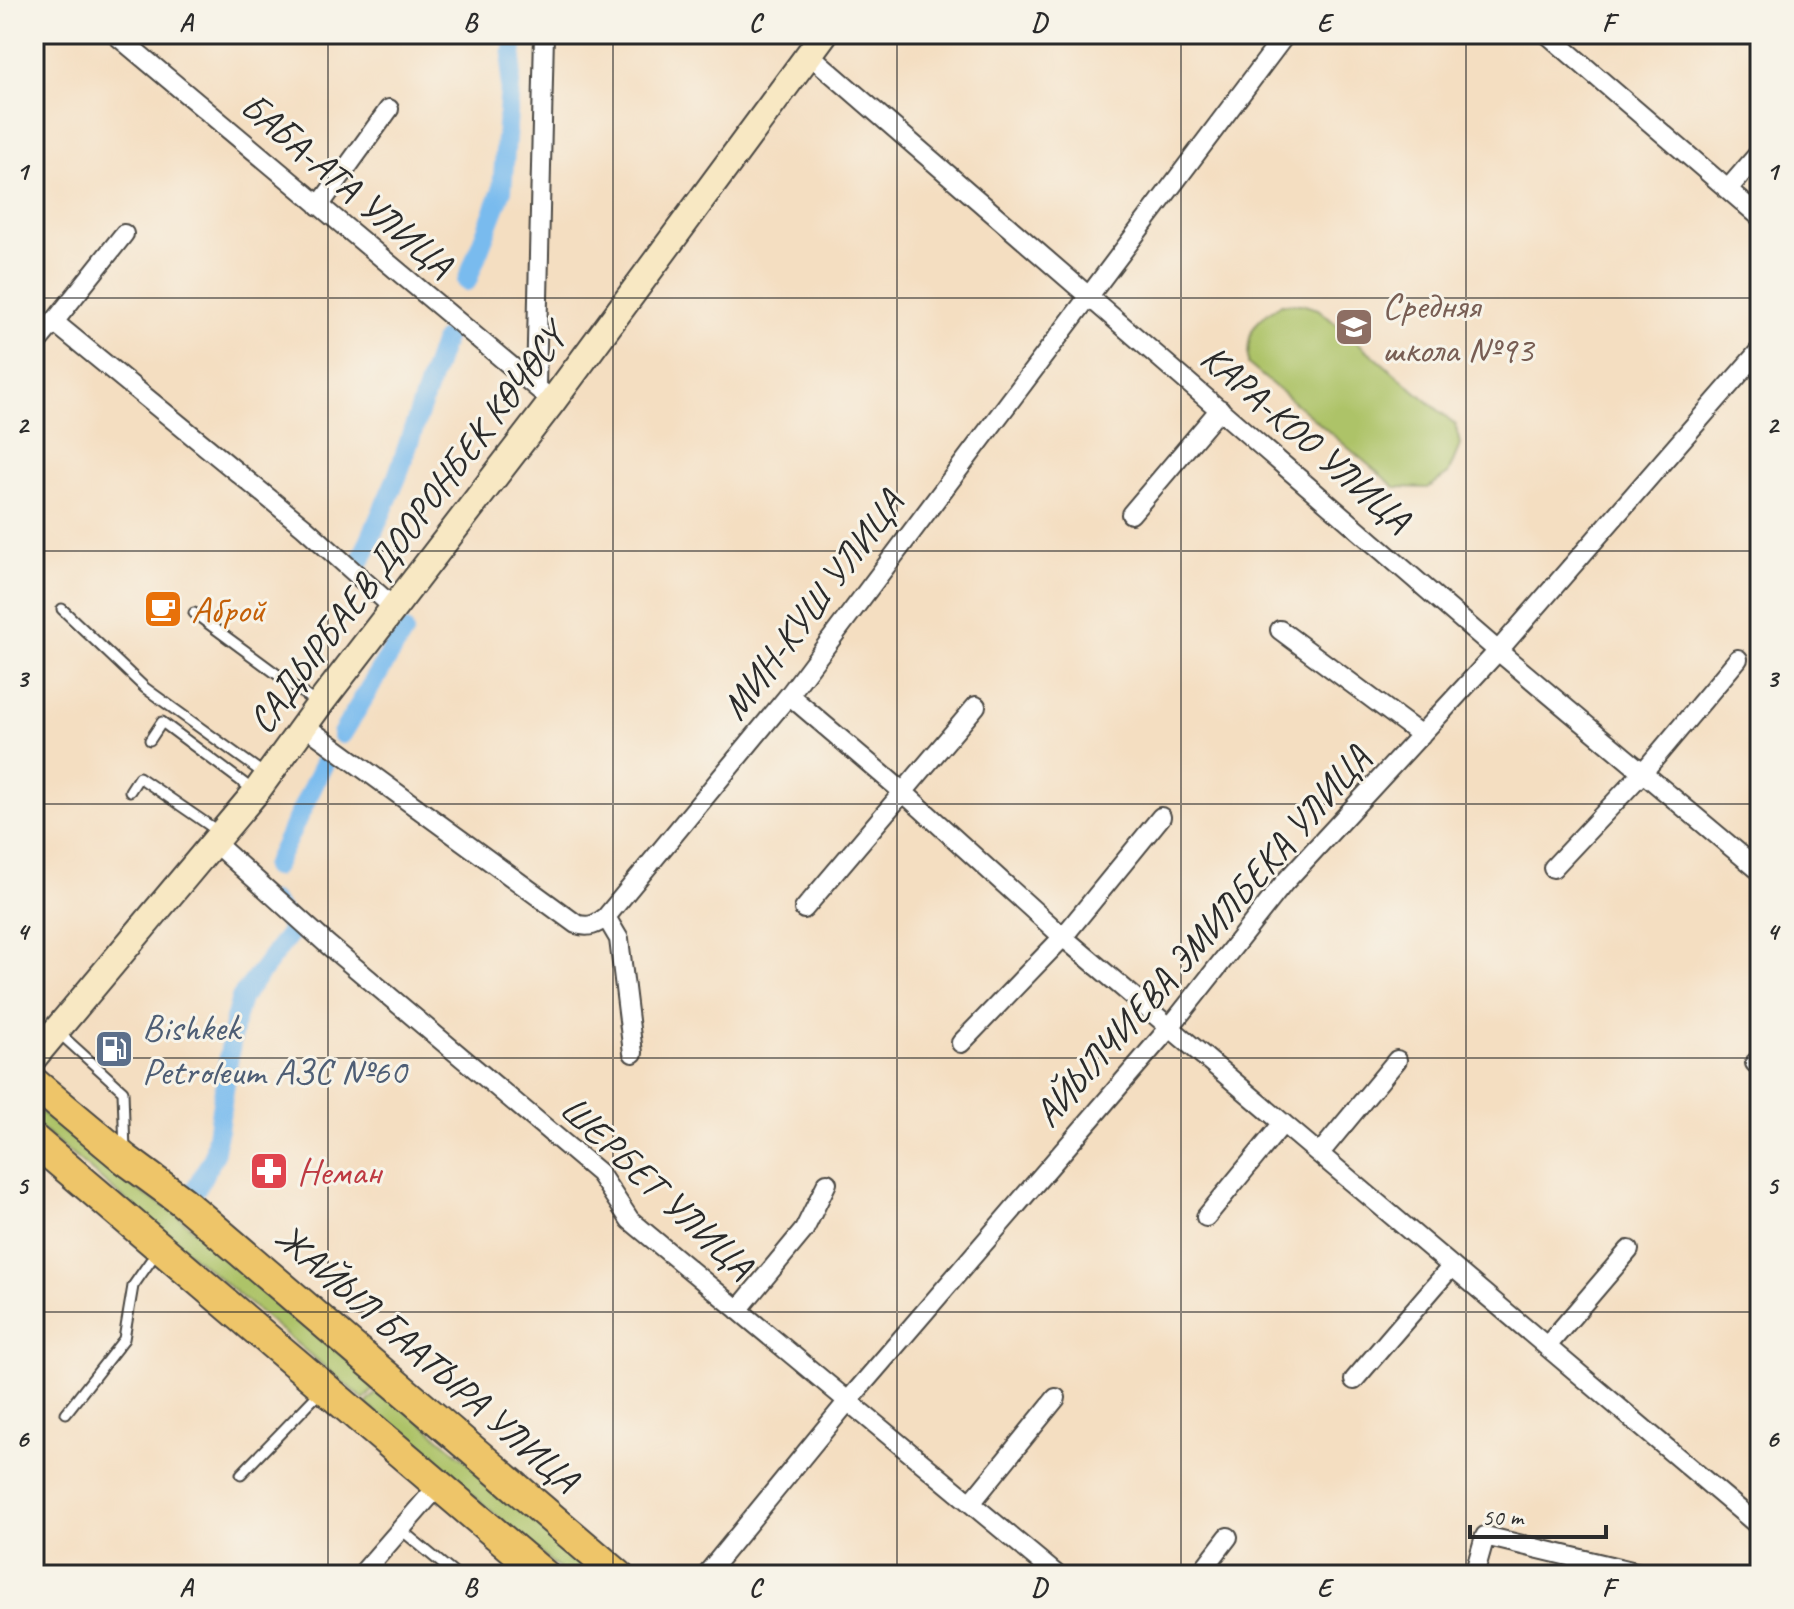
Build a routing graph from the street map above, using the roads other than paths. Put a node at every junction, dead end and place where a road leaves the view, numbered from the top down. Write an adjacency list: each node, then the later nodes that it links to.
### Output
1 (115, 34): 9 (street, БАБА-АТА УЛИЦА)
2 (544, 34): 16 (street)
3 (1286, 34): 12 (street, МИН-КУШ УЛИЦА)
4 (1547, 34): 8 (street)
5 (817, 44): 12 (street, КАРА-КОО УЛИЦА); 16 (main road, САДЫРБАЕВ ДООРОНБЕК КӨЧӨСҮ)
6 (389, 109): 9 (street)
7 (1760, 152): 8 (street)
8 (1728, 189): 10 (street)
9 (319, 206): 16 (street, БАБА-АТА УЛИЦА)
10 (1760, 217)
11 (124, 234): 13 (street)
12 (1089, 295): 17 (street, КАРА-КОО УЛИЦА); 25 (street, МИН-КУШ УЛИЦА)
13 (54, 322): 14 (street); 20 (street)
14 (34, 346)
15 (1760, 350): 23 (street, АЙЫЛЧИЕВА ЭМИЛБЕКА УЛИЦА)
16 (544, 394): 20 (main road, САДЫРБАЕВ ДООРОНБЕК КӨЧӨСҮ)
17 (1220, 409): 18 (street); 23 (street, КАРА-КОО УЛИЦА)
18 (1131, 514)
19 (62, 609): 31 (lane)
20 (395, 609): 27 (main road, САДЫРБАЕВ ДООРОНБЕК КӨЧӨСҮ)
21 (194, 613): 27 (lane)
22 (1280, 630): 28 (street)
23 (1498, 651): 28 (street, АЙЫЛЧИЕВА ЭМИЛБЕКА УЛИЦА); 30 (street, КАРА-КОО УЛИЦА)
24 (1738, 659): 30 (street)
25 (789, 695): 33 (street); 39 (street, МИН-КУШ УЛИЦА)
26 (976, 706): 33 (street)
27 (312, 716): 31 (main road, САДЫРБАЕВ ДООРОНБЕК КӨЧӨСҮ); 39 (street)
28 (1421, 735): 41 (street, АЙЫЛЧИЕВА ЭМИЛБЕКА УЛИЦА)
29 (150, 740): 31 (lane)
30 (1644, 771): 36 (street); 37 (street, КАРА-КОО УЛИЦА)
31 (262, 784): 35 (main road, САДЫРБАЕВ ДООРОНБЕК КӨЧӨСҮ)
32 (130, 791): 35 (lane)
33 (903, 792): 38 (street); 40 (street)
34 (1161, 817): 40 (street)
35 (219, 839): 42 (main road, САДЫРБАЕВ ДООРОНБЕК КӨЧӨСҮ); 57 (street, ШЕРБЕТ УЛИЦА)
36 (1553, 868)
37 (1760, 871)
38 (804, 909)
39 (606, 917): 44 (street)
40 (1063, 937): 41 (street); 43 (street)
41 (1170, 1027): 48 (street); 62 (street, АЙЫЛЧИЕВА ЭМИЛБЕКА УЛИЦА)
42 (57, 1031): 45 (main road, САДЫРБАЕВ ДООРОНБЕК КӨЧӨСҮ); 51 (lane)
43 (961, 1043)
44 (633, 1053)
45 (34, 1057)
46 (1397, 1060): 50 (street)
47 (34, 1083): 51 (main road, ЖАЙЫЛ БААТЫРА УЛИЦА)
48 (1283, 1123): 50 (street); 53 (street)
49 (34, 1140): 54 (main road)
50 (1320, 1153): 56 (street)
51 (125, 1159): 73 (main road, ЖАЙЫЛ БААТЫРА УЛИЦА)
52 (827, 1183): 57 (street)
53 (1206, 1217)
54 (160, 1248): 60 (main road); 63 (lane)
55 (1629, 1250): 58 (street)
56 (1452, 1266): 58 (street); 59 (street)
57 (738, 1310): 62 (street, ШЕРБЕТ УЛИЦА)
58 (1547, 1346): 67 (street)
59 (1354, 1380)
60 (325, 1388): 64 (lane); 65 (main road)
61 (1056, 1398): 66 (street)
62 (848, 1401): 66 (street, ШЕРБЕТ УЛИЦА); 74 (street, АЙЫЛЧИЕВА ЭМИЛБЕКА УЛИЦА)
63 (66, 1413)
64 (241, 1474)
65 (439, 1485): 68 (street); 72 (main road)
66 (971, 1503): 75 (street, ШЕРБЕТ УЛИЦА)
67 (1760, 1527)
68 (400, 1529): 70 (street); 71 (lane)
69 (1228, 1537): 76 (street)
70 (361, 1575)
71 (456, 1575)
72 (544, 1575)
73 (618, 1575)
74 (706, 1575)
75 (1057, 1575)
76 (1199, 1575)
77 (1474, 1575): 78 (street)
78 (1648, 1575)

